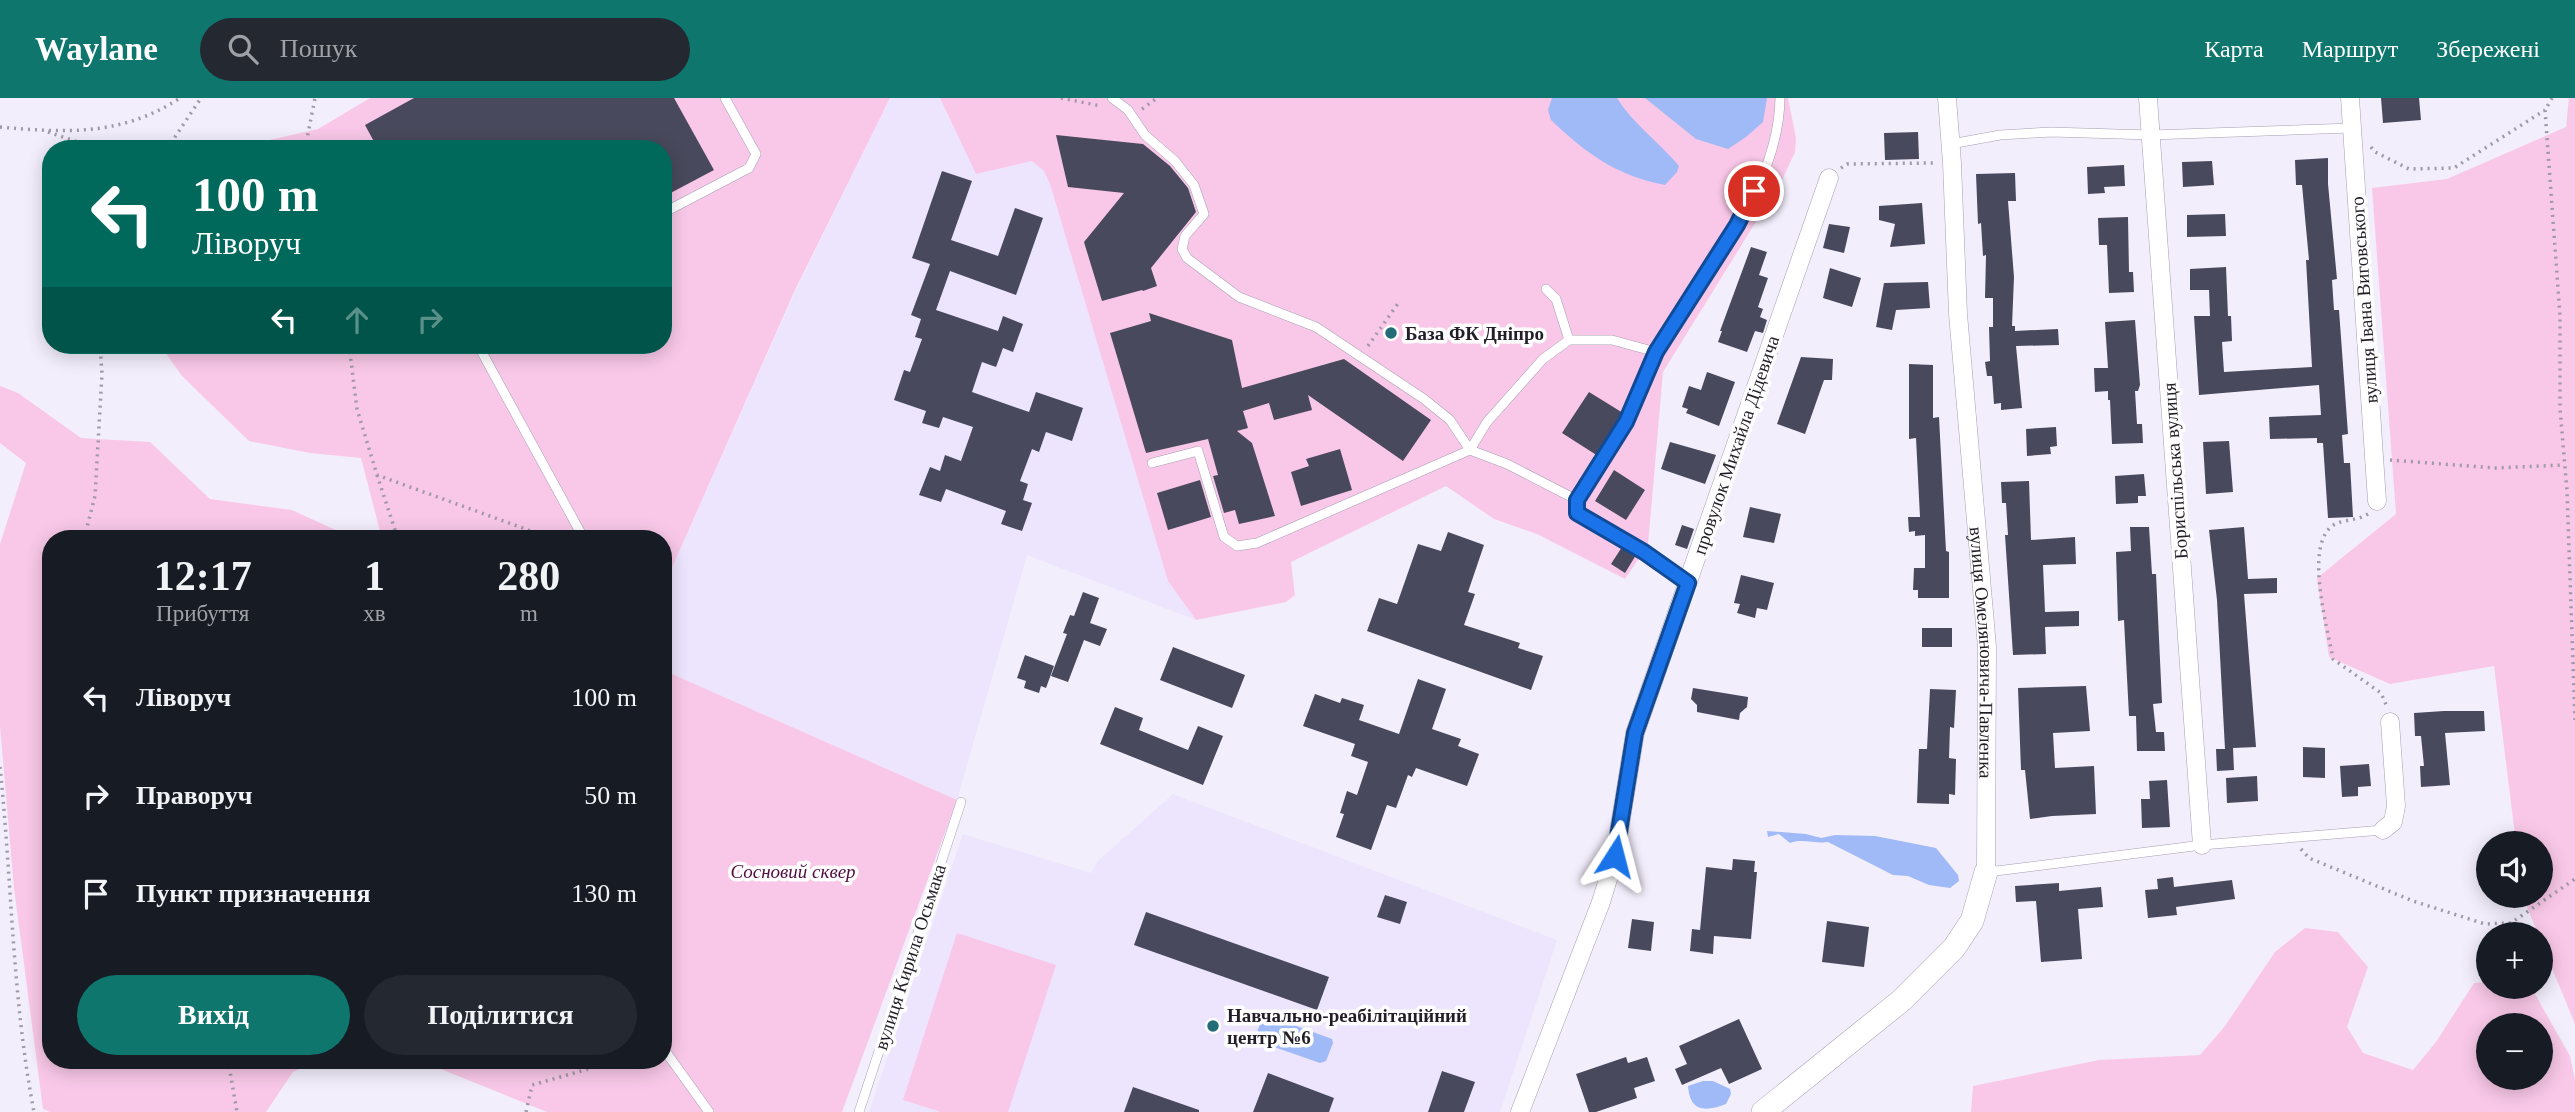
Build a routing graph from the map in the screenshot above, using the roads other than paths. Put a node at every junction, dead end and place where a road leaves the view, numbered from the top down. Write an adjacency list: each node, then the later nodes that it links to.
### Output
1 (725, 98): 11 (lane)
2 (1112, 98): 16 (lane)
3 (1780, 98): 14 (lane)
4 (1947, 98): 9 (street, вулиця Омеляновича-Павленка)
5 (2148, 98): 8 (street, Бориспільська вулиця)
6 (2350, 98): 7 (street, вулиця Івана Виговського)
7 (2352, 128): 8 (lane); 19 (street, вулиця Івана Виговського)
8 (2151, 135): 9 (lane); 25 (street, Бориспільська вулиця)
9 (1951, 144): 26 (street, вулиця Омеляновича-Павленка)
10 (1829, 178): 21 (street, провулок Михайла Дідевича)
11 (672, 208)
12 (1546, 289): 13 (lane)
13 (1569, 340): 14 (lane); 16 (lane)
14 (1656, 352): 18 (lane)
15 (483, 354): 20 (lane)
16 (1470, 450): 17 (lane); 18 (lane)
17 (1152, 463)
18 (1577, 500): 21 (lane)
19 (2377, 501)
20 (579, 530)
21 (1688, 583): 30 (street, провулок Михайла Дідевича)
22 (2390, 722): 24 (street)
23 (961, 802): 29 (lane, вулиця Кирила Осьмака)
24 (2383, 830): 25 (lane)
25 (2202, 845): 26 (lane)
26 (1986, 872): 31 (street, вулиця Омеляновича-Павленка)
27 (672, 1061): 28 (lane)
28 (709, 1112)
29 (859, 1112)
30 (1520, 1112)
31 (1763, 1112)

